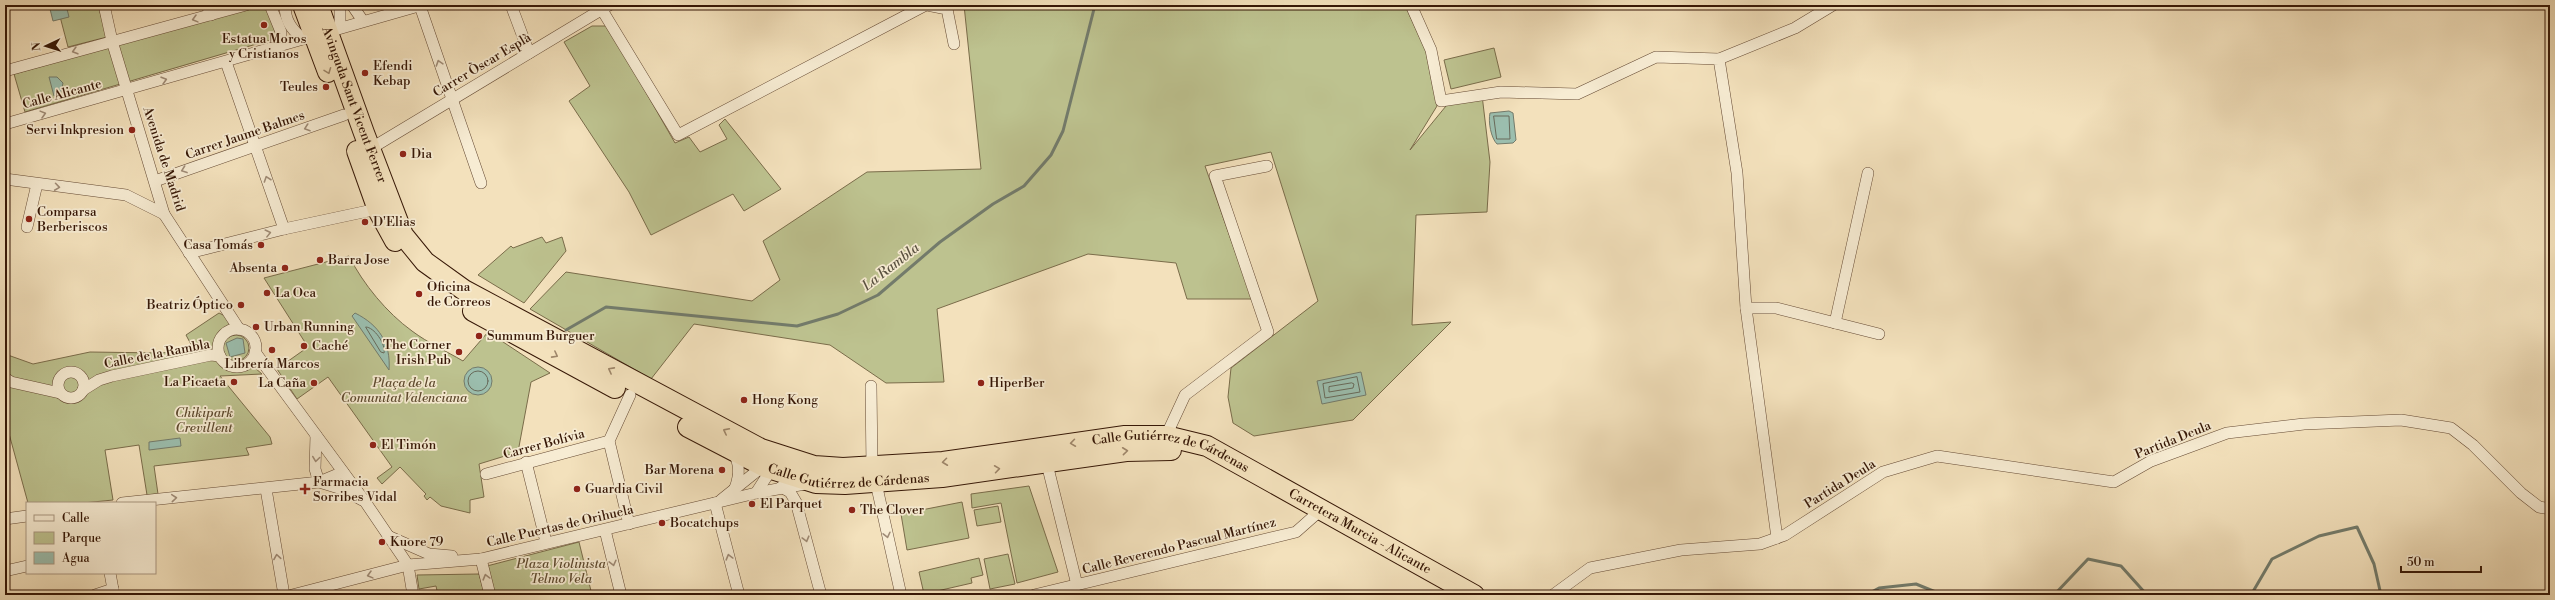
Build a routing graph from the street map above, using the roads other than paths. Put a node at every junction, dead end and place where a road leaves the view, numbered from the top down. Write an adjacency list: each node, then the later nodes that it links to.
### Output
1 (104, 5): 18 (street, Avenida de Madrid)
2 (246, 5): 15 (street)
3 (270, 5): 20 (street)
4 (285, 5): 17 (street)
5 (303, 5): 17 (highway, Avinguda Sant Vicent Ferrer)
6 (318, 5): 17 (highway, Avinguda Sant Vicent Ferrer)
7 (340, 5): 17 (street)
8 (352, 5): 16 (street)
9 (421, 5): 16 (street, Calle Alicante); 26 (street, one-way to 9)
10 (511, 5): 21 (street)
11 (927, 5): 14 (street); 19 (street)
12 (1411, 5): 22 (street)
13 (1833, 5): 22 (street)
14 (603, 7): 21 (street, Carrer Òscar Esplà)
15 (209, 10): 18 (street, one-way to 18)
16 (363, 21): 17 (street, Calle Alicante)
17 (321, 33): 20 (street, Calle Alicante); 27 (highway, Avinguda Sant Vicent Ferrer, one-way to 27); 30 (highway, Avinguda Sant Vicent Ferrer)
18 (112, 41): 24 (street, one-way to 24); 25 (street, Avenida de Madrid)
19 (954, 44)
20 (281, 45): 23 (street, Calle Alicante)
21 (529, 53): 26 (street, Carrer Òscar Esplà)
22 (1719, 59): 42 (street)
23 (226, 62): 25 (street, Calle Alicante, one-way to 23); 29 (street)
24 (5, 71)
25 (127, 91): 28 (street, Calle Alicante, one-way to 25); 34 (street, Avenida de Madrid)
26 (452, 100): 30 (street, Carrer Òscar Esplà); 35 (street)
27 (344, 115): 29 (street, Carrer Jaume Balmes, one-way to 29); 37 (highway, Avinguda Sant Vicent Ferrer)
28 (5, 124)
29 (256, 145): 34 (street, Carrer Jaume Balmes, one-way to 34); 40 (street, one-way to 29)
30 (370, 148): 37 (highway, Avinguda Sant Vicent Ferrer)
31 (1267, 166): 58 (street)
32 (1868, 173): 43 (street)
33 (5, 179): 36 (street)
34 (155, 181): 38 (street, Avenida de Madrid)
35 (481, 183)
36 (37, 184): 38 (street, one-way to 38); 39 (street)
37 (385, 207): 40 (street); 56 (highway, Calle Gutiérrez de Cárdenas, one-way to 56); 61 (highway, Calle Gutiérrez de Cárdenas, one-way to 37)
38 (164, 214): 41 (street, Avenida de Madrid)
39 (27, 227)
40 (284, 229): 41 (street, one-way to 40)
41 (190, 252): 44 (street, Avenida de Madrid)
42 (1746, 308): 43 (street); 86 (street)
43 (1835, 323): 45 (street)
44 (239, 329): 46 (street); 47 (street)
45 (1879, 334)
46 (255, 352): 47 (street); 57 (street)
47 (220, 356): 51 (street, Calle de la Rambla)
48 (81, 376): 50 (street); 51 (street, Calle de la Rambla); 54 (street)
49 (5, 378): 53 (street)
50 (59, 380): 53 (street); 55 (street)
51 (99, 380): 54 (street, Calle de la Rambla)
52 (871, 386): 70 (street)
53 (40, 388): 55 (street)
54 (83, 390): 55 (street)
55 (60, 393)
56 (630, 395): 59 (street); 60 (highway, Calle Gutiérrez de Cárdenas)
57 (316, 435): 66 (street); 71 (street, one-way to 71)
58 (1166, 436): 65 (highway, Calle Gutiérrez de Cárdenas); 70 (highway, Calle Gutiérrez de Cárdenas, one-way to 70)
59 (610, 441): 63 (street, Carrer Bolívia); 83 (street)
60 (733, 451): 61 (highway, Calle Gutiérrez de Cárdenas); 73 (street)
61 (763, 458): 69 (highway, Calle Gutiérrez de Cárdenas); 73 (street, Calle Puertas de Orihuela); 75 (street)
62 (1066, 460): 64 (highway, Calle Gutiérrez de Cárdenas); 65 (highway, Calle Gutiérrez de Cárdenas, one-way to 65); 67 (street)
63 (526, 462): 68 (street, Carrer Bolívia); 87 (street)
64 (1028, 465): 67 (street); 70 (highway, Calle Gutiérrez de Cárdenas, one-way to 64)
65 (1244, 468): 79 (highway, Carretera Murcia - Alicante)
66 (343, 472): 71 (street); 77 (street)
67 (1049, 472): 95 (street)
68 (486, 474)
69 (815, 474): 70 (highway, Calle Gutiérrez de Cárdenas); 72 (street, Calle Puertas de Orihuela)
70 (874, 475): 105 (street, one-way to 105)
71 (319, 482): 74 (street); 77 (street)
72 (781, 487): 75 (street, Calle Puertas de Orihuela); 104 (street, one-way to 104)
73 (736, 488): 78 (street, Calle Puertas de Orihuela)
74 (266, 490): 76 (street, one-way to 74); 98 (street, one-way to 74)
75 (756, 493): 78 (street, Calle Puertas de Orihuela)
76 (133, 502)
77 (366, 503): 85 (street)
78 (715, 503): 83 (street, Calle Puertas de Orihuela); 103 (street, one-way to 78)
79 (1322, 509): 94 (highway, Carretera Murcia - Alicante); 95 (street, Calle Reverendo Pascual Martínez)
80 (2550, 509): 86 (street, Partida Deula)
81 (26, 516): 82 (street)
82 (5, 519)
83 (629, 524): 84 (street, Calle Puertas de Orihuela)
84 (605, 530): 87 (street, Calle Puertas de Orihuela); 102 (street, one-way to 102)
85 (388, 536): 88 (street, Calle Puertas de Orihuela); 90 (street)
86 (1777, 538): 109 (street, Partida Deula)
87 (546, 542): 89 (street, Calle Puertas de Orihuela)
88 (429, 554): 89 (street, Calle Puertas de Orihuela); 90 (street)
89 (481, 559): 90 (street, Calle Puertas de Orihuela); 101 (street, one-way to 89)
90 (408, 565): 99 (street, one-way to 99); 100 (street)
91 (26, 566): 92 (street)
92 (5, 571)
93 (110, 574): 96 (street)
94 (1445, 579): 107 (street); 108 (highway, Carretera Murcia - Alicante)
95 (1077, 585): 106 (street, Calle Reverendo Pascual Martínez)
96 (113, 592): 97 (street)
97 (95, 595)
98 (284, 595)
99 (292, 595)
100 (412, 595)
101 (490, 595)
102 (621, 595)
103 (739, 595)
104 (821, 595)
105 (901, 595)
106 (1034, 595)
107 (1464, 595)
108 (1474, 595)
109 (1553, 595)

